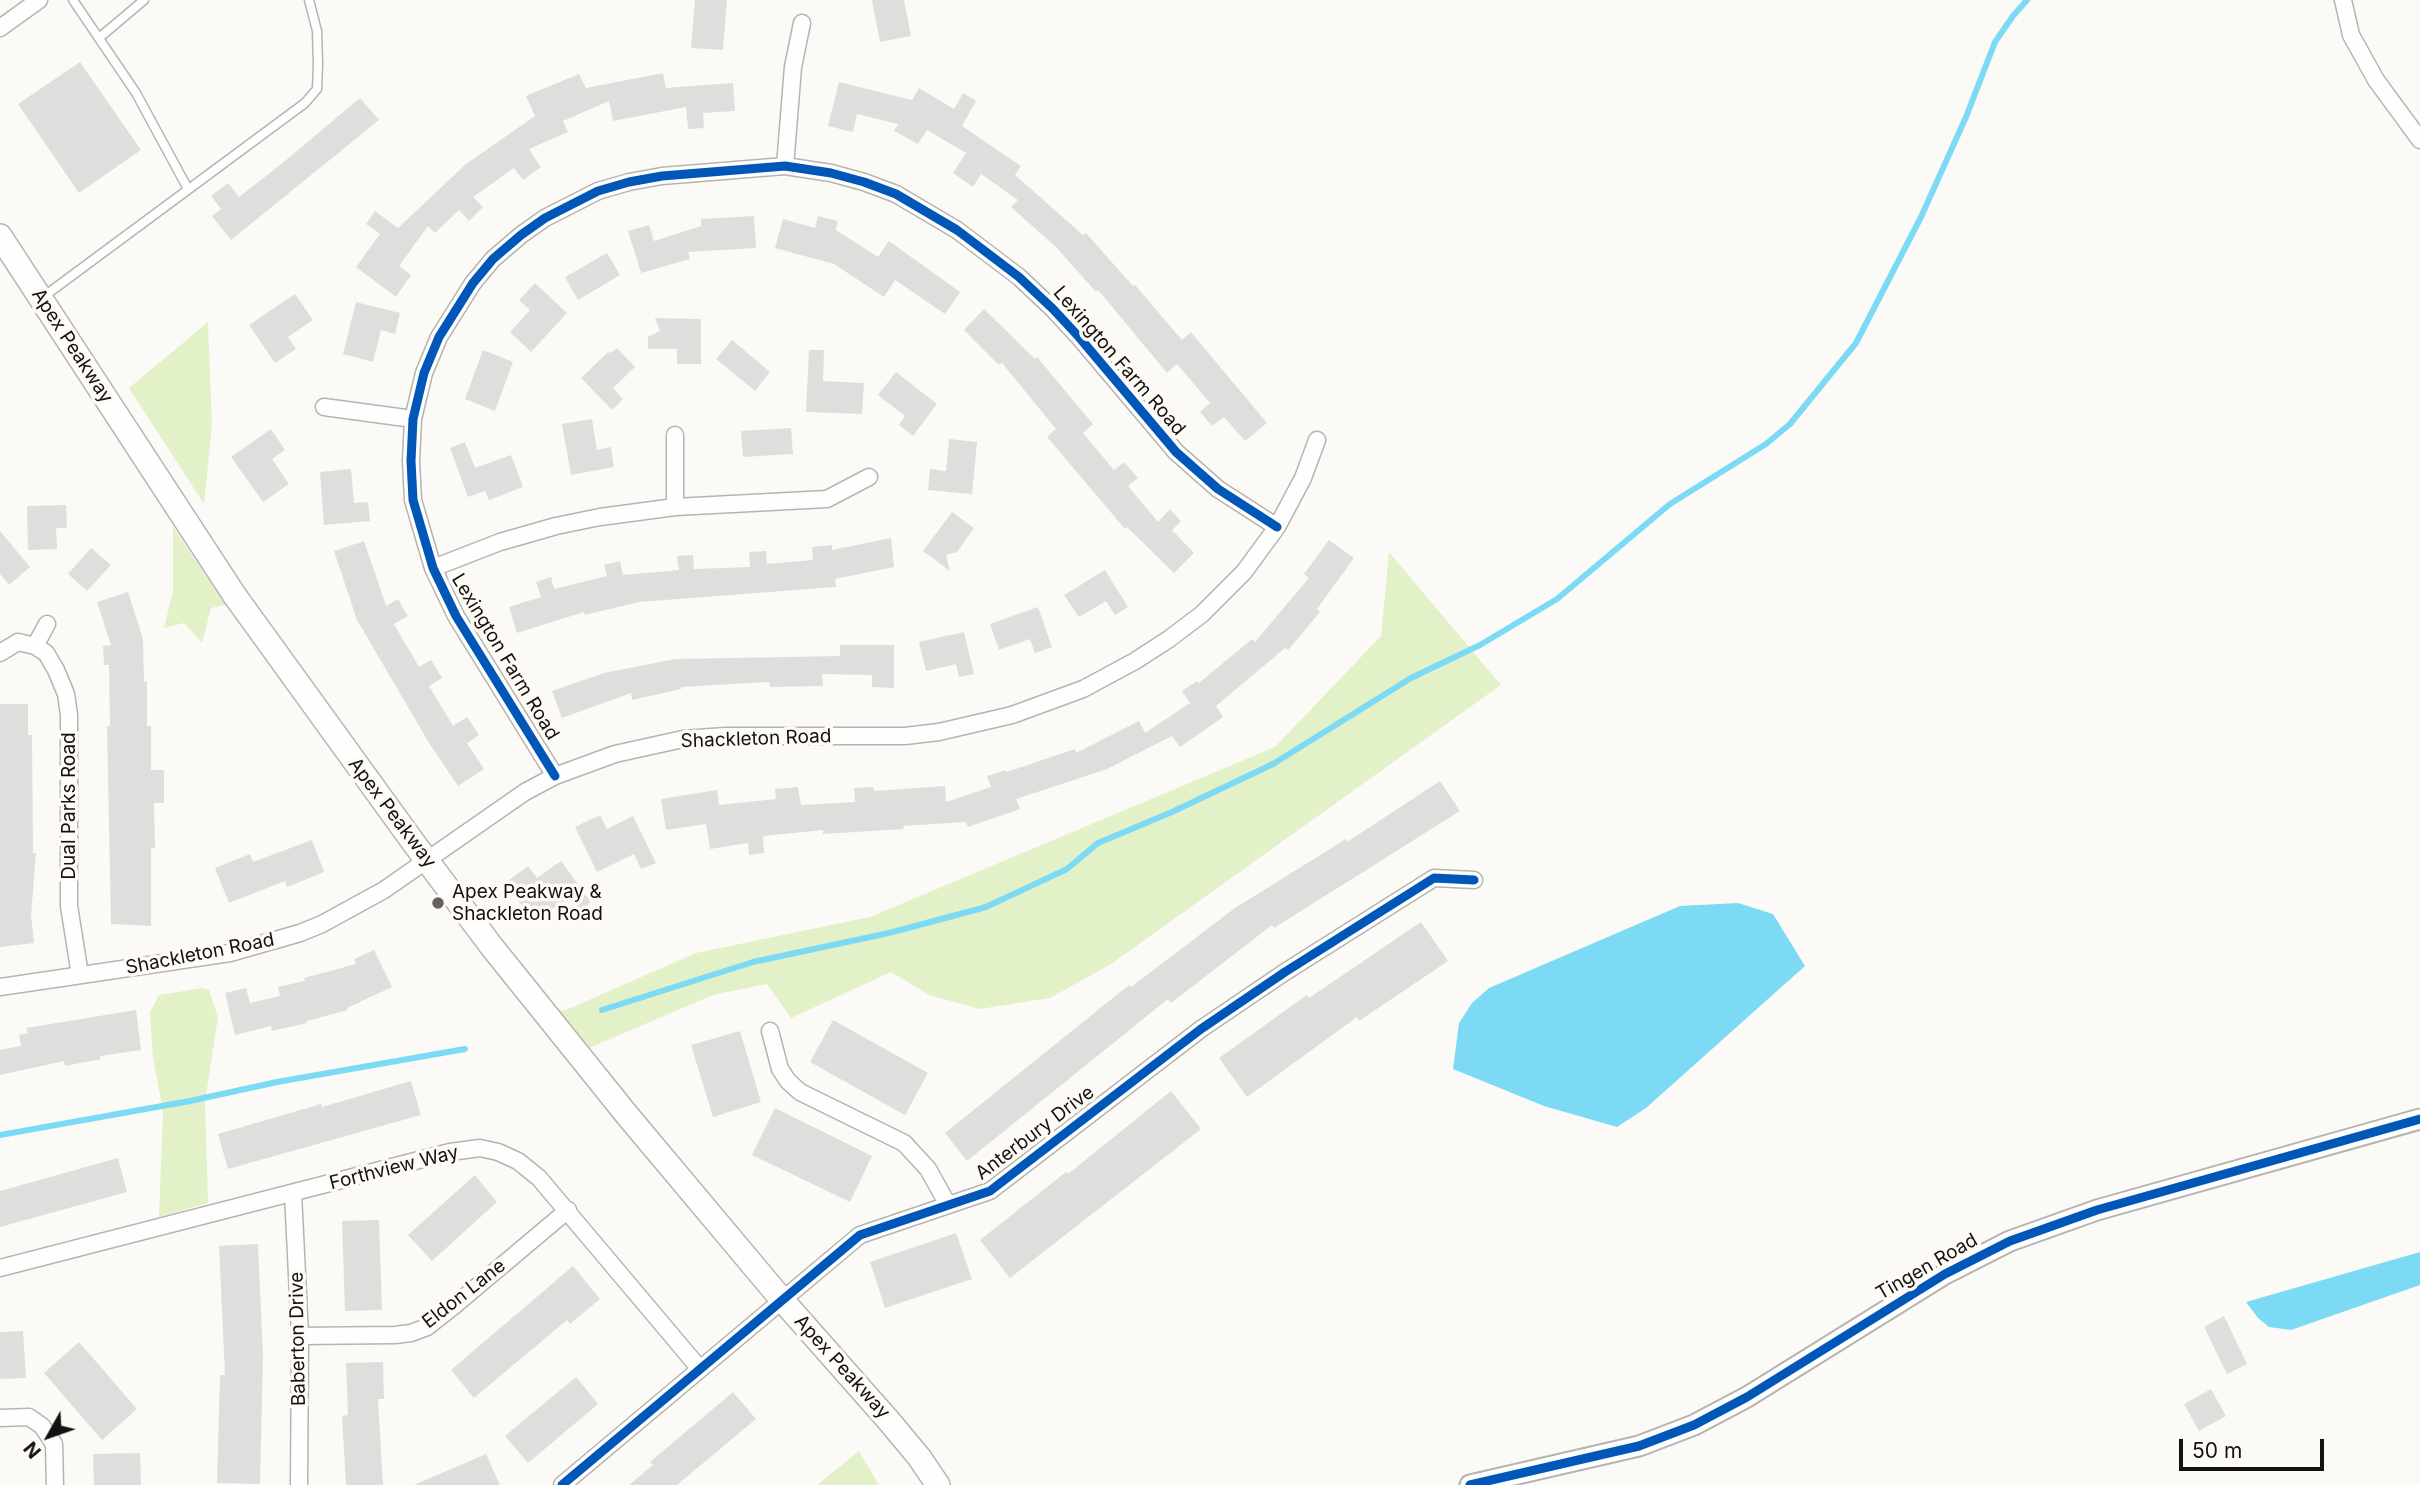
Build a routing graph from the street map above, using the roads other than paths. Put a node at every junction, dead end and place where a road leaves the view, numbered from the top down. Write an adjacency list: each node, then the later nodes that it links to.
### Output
1 (39, 0): 7 (street)
2 (73, 0): 8 (lane)
3 (145, 0): 8 (lane)
4 (309, 0): 11 (lane)
5 (2343, 0): 9 (street)
6 (802, 23): 10 (street)
7 (0, 28)
8 (99, 38): 11 (lane)
9 (2420, 140)
10 (785, 166): 15 (street, Lexington Farm Road); 20 (street, Lexington Farm Road)
11 (188, 189): 13 (lane)
12 (0, 236): 13 (main road, Apex Peakway)
13 (41, 298): 26 (main road, Apex Peakway)
14 (324, 407): 15 (street)
15 (413, 419): 21 (street, Lexington Farm Road)
16 (675, 435): 19 (street)
17 (1317, 440): 20 (street, Shackleton Road)
18 (869, 477): 19 (street)
19 (675, 507): 21 (street)
20 (1278, 527): 25 (street, Shackleton Road)
21 (433, 568): 25 (street, Lexington Farm Road)
22 (47, 624): 23 (street)
23 (35, 646): 24 (street); 28 (street, Dual Parks Road)
24 (0, 653)
25 (555, 776): 26 (street, Shackleton Road)
26 (426, 859): 28 (street, Shackleton Road); 36 (main road, Apex Peakway)
27 (1474, 880): 33 (street, Anterbury Drive)
28 (80, 975): 29 (street, Shackleton Road)
29 (0, 987)
30 (770, 1031): 33 (street)
31 (2420, 1119): 44 (street, Tingen Road)
32 (293, 1193): 34 (street, Forthview Way); 35 (street, Forthview Way); 37 (street, Baberton Drive)
33 (948, 1205): 36 (street, Anterbury Drive)
34 (568, 1210): 37 (street, Eldon Lane); 38 (street, Forthview Way)
35 (0, 1268)
36 (783, 1301): 38 (street, Anterbury Drive); 43 (main road, Apex Peakway)
37 (300, 1336): 41 (street, Baberton Drive)
38 (701, 1369): 42 (street, Anterbury Drive)
39 (0, 1418): 40 (street)
40 (55, 1485)
41 (299, 1485)
42 (562, 1485)
43 (938, 1485)
44 (1470, 1485)

